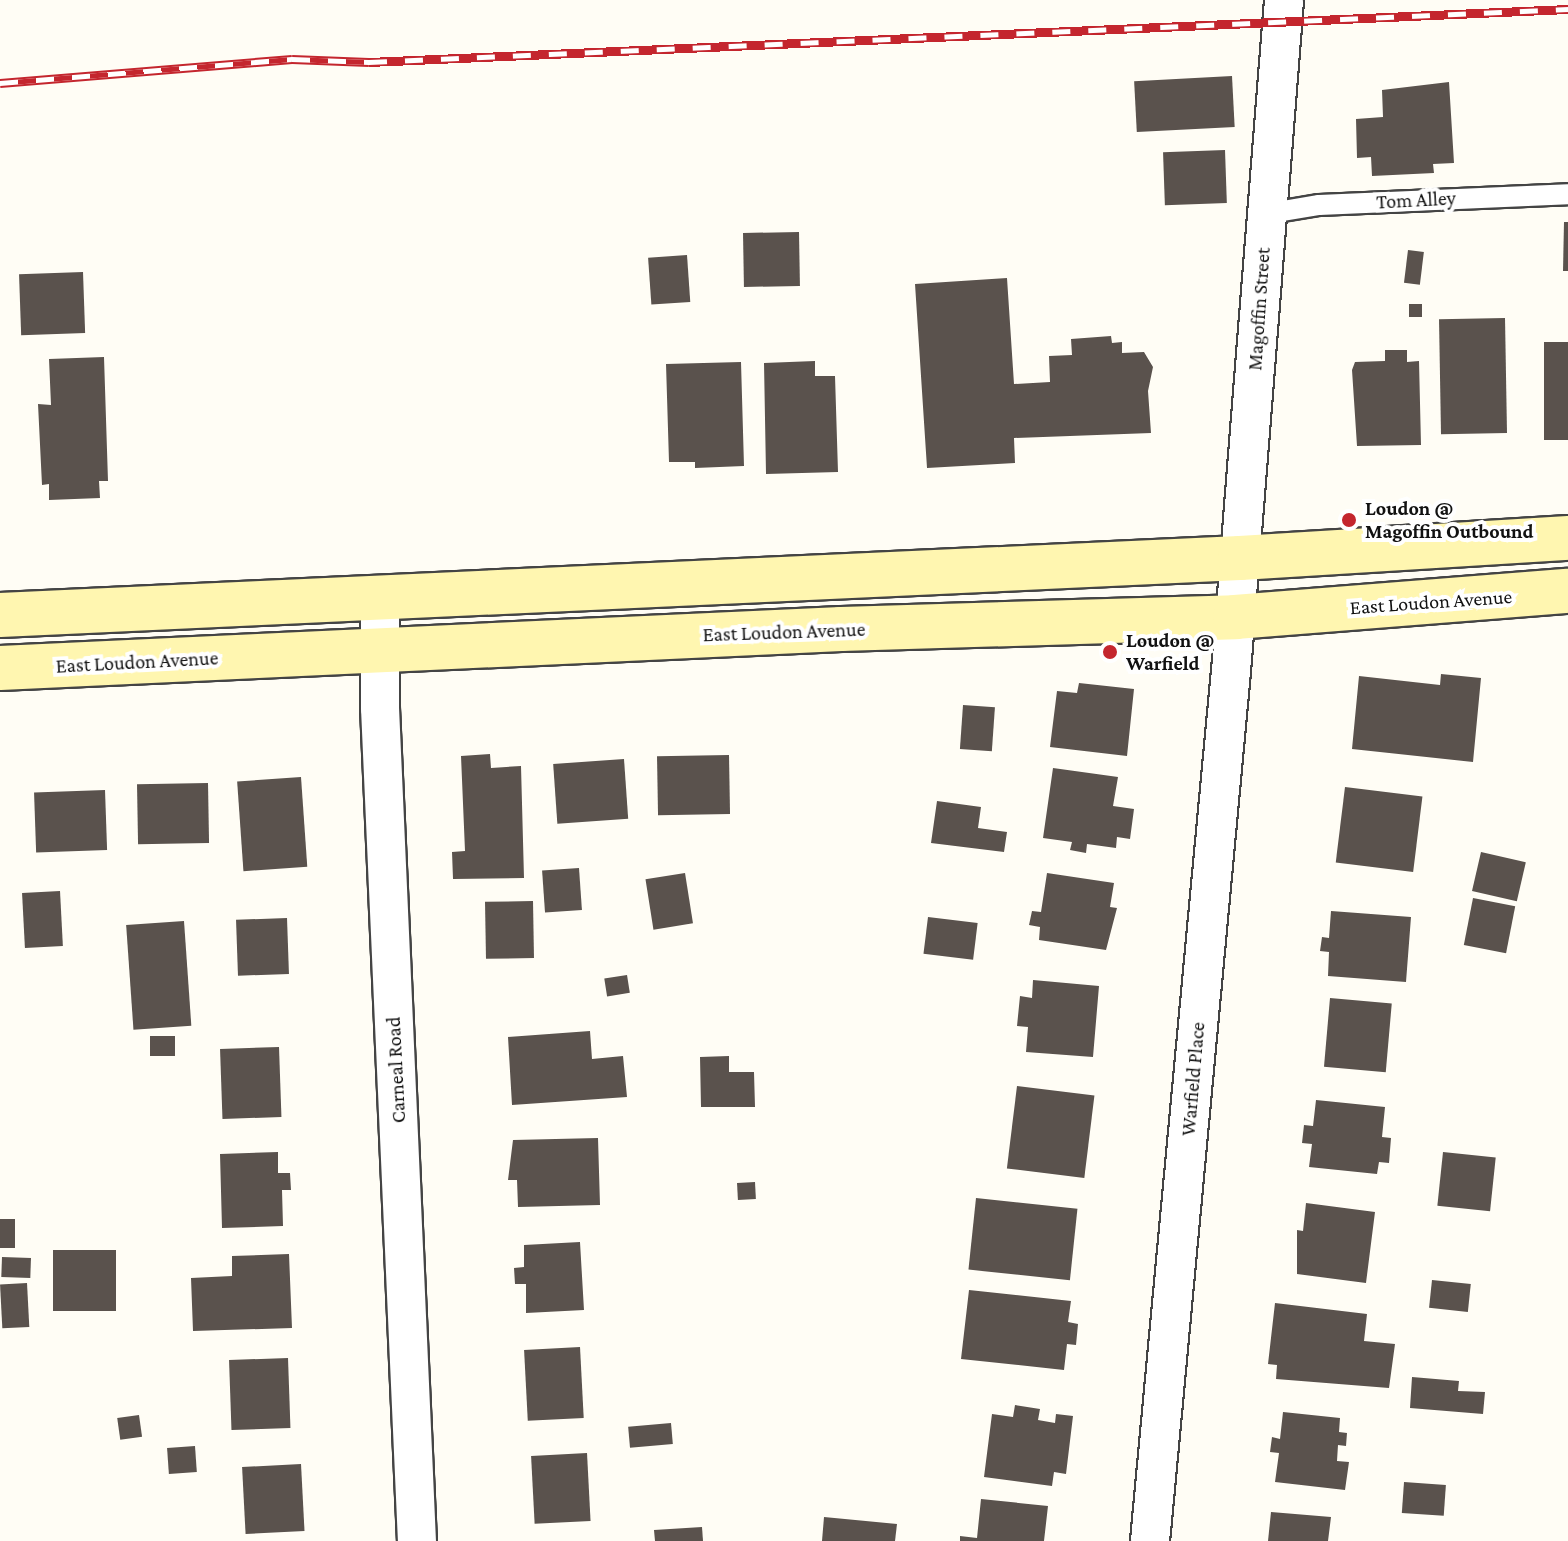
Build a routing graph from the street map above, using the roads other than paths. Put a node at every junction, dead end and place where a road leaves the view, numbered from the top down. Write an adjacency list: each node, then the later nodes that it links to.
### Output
1 (1284, 0): 3 (street, Magoffin Street)
2 (1568, 194): 3 (lane, Tom Alley)
3 (1265, 214): 5 (street, Magoffin Street)
4 (1568, 538): 5 (main road)
5 (1240, 558): 7 (main road); 9 (street, Magoffin Street)
6 (1568, 591): 9 (main road, East Loudon Avenue)
7 (380, 600): 8 (main road); 10 (street, Carneal Road)
8 (0, 615)
9 (1235, 617): 10 (main road, East Loudon Avenue); 13 (street, Warfield Place)
10 (380, 649): 11 (main road, East Loudon Avenue); 12 (street, Carneal Road)
11 (0, 668)
12 (417, 1541)
13 (1150, 1541)

